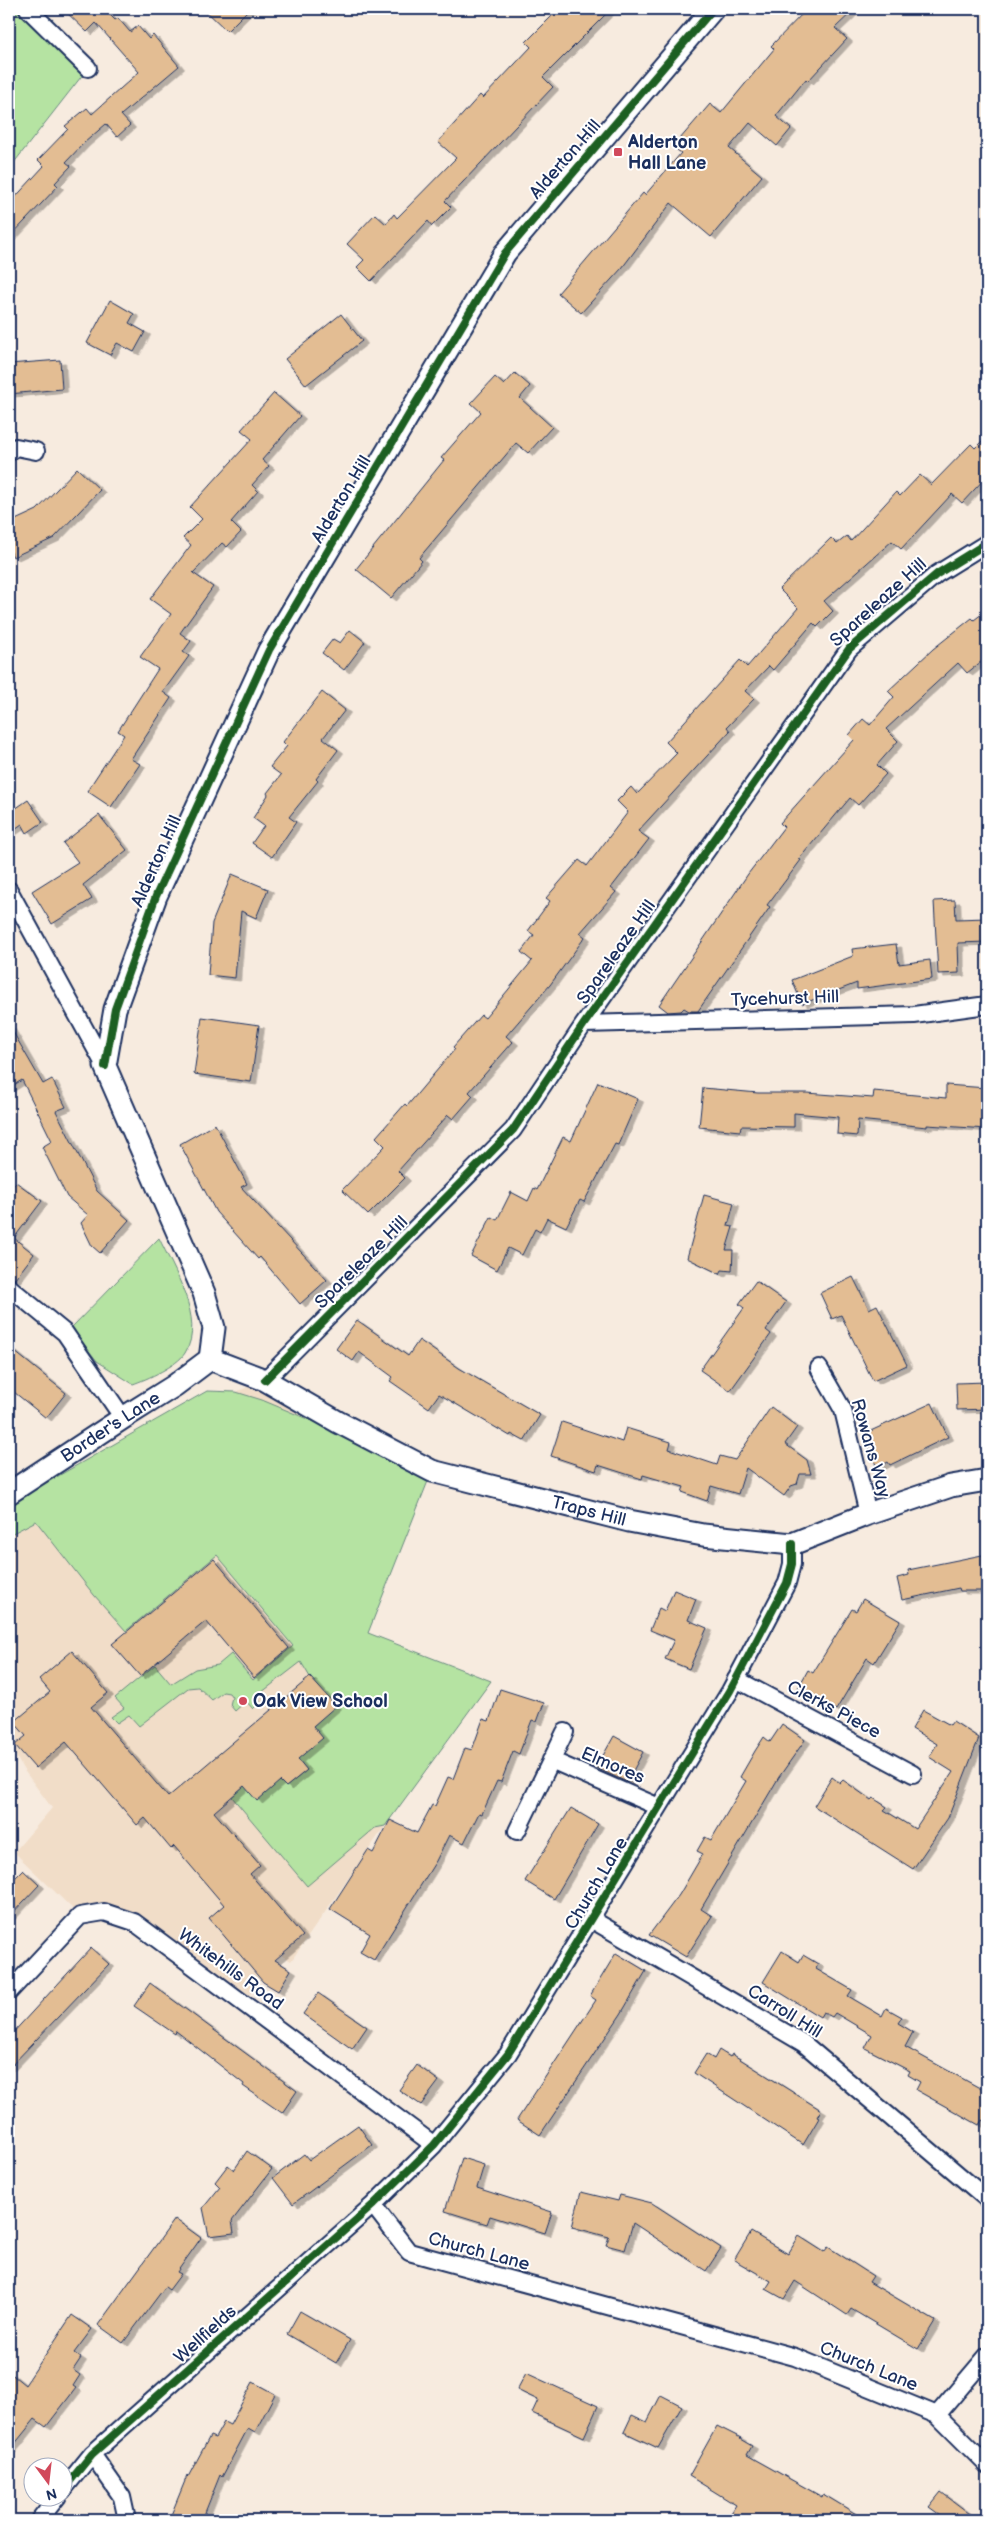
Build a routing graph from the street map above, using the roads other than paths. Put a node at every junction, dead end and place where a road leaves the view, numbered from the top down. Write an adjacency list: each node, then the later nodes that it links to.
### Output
1 (28, 9): 3 (street)
2 (713, 9): 10 (street, Alderton Hill)
3 (88, 68)
4 (36, 451): 5 (street)
5 (9, 452)
6 (987, 544): 9 (street, Spareleaze Hill)
7 (9, 890): 10 (street)
8 (987, 1006): 9 (street, Tycehurst Hill)
9 (584, 1024): 14 (street, Spareleaze Hill)
10 (105, 1066): 12 (street)
11 (9, 1287): 15 (street)
12 (210, 1359): 14 (street, Traps Hill); 15 (street, Border's Lane)
13 (819, 1368): 18 (street, Rowans Way)
14 (264, 1380): 19 (street, Traps Hill)
15 (122, 1418): 17 (street, Border's Lane)
16 (987, 1480): 18 (street, Traps Hill)
17 (9, 1493)
18 (868, 1514): 19 (street, Traps Hill)
19 (792, 1544): 20 (street, Church Lane)
20 (736, 1679): 23 (street, Clerks Piece); 24 (street, Church Lane)
21 (565, 1732): 22 (street, Elmores)
22 (551, 1760): 24 (street, Elmores); 25 (street, Elmores)
23 (913, 1774)
24 (659, 1807): 26 (street, Church Lane)
25 (517, 1832)
26 (591, 1919): 28 (street, Church Lane); 29 (street, Carroll Hill)
27 (9, 1992): 28 (street, Whitehills Road)
28 (434, 2145): 30 (street, Church Lane)
29 (987, 2199)
30 (373, 2205): 32 (street, Church Lane); 33 (street, Wellfields)
31 (987, 2356): 32 (street)
32 (937, 2415): 34 (street, Church Lane)
33 (92, 2454): 35 (street, Wellfields); 38 (street)
34 (987, 2465)
35 (72, 2479)
36 (50, 2506): 37 (street)
37 (39, 2520)
38 (127, 2520)

